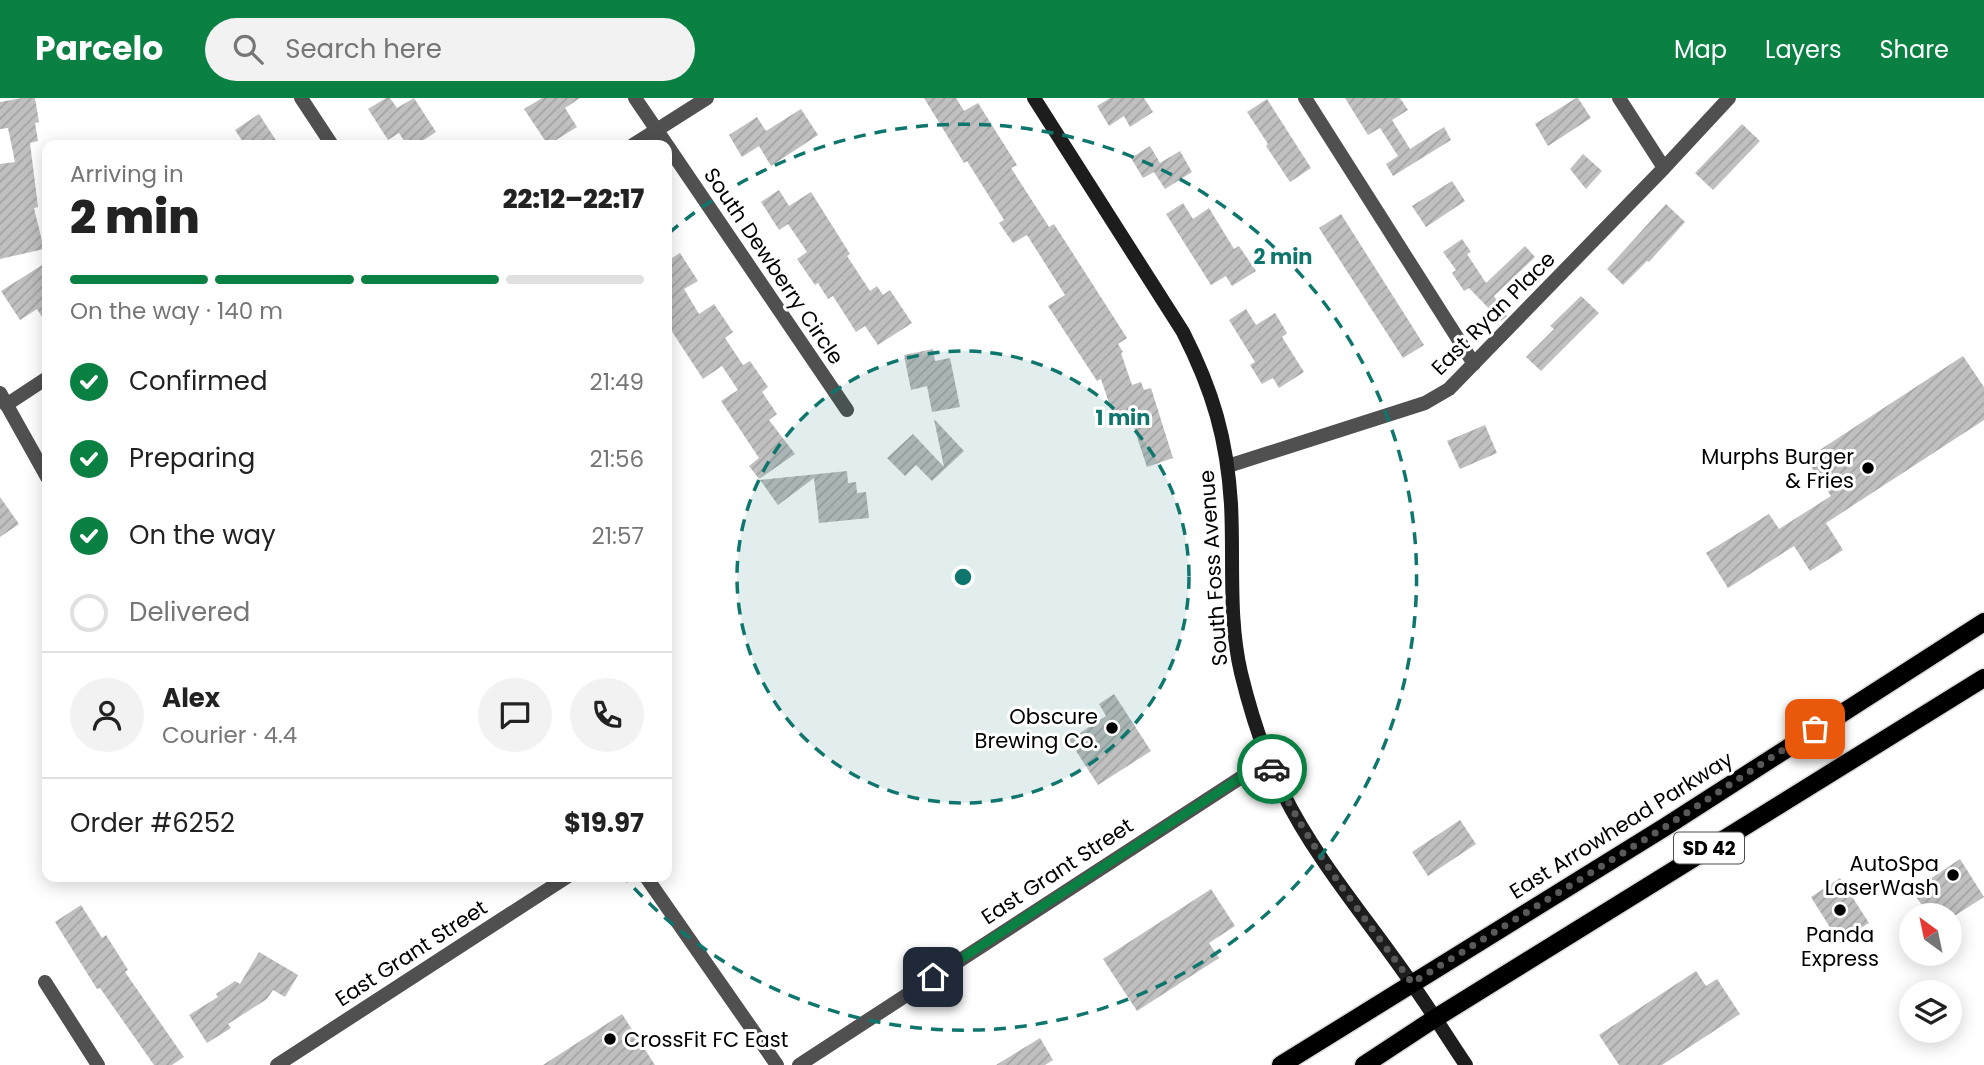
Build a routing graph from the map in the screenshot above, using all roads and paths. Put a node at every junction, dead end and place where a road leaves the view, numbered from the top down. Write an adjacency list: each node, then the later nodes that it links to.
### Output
1 (301, 98): 9 (street)
2 (635, 98): 8 (street, South Dewberry Circle)
3 (707, 98): 8 (street)
4 (1034, 98): 18 (street, South Foss Avenue)
5 (1305, 98): 14 (street)
6 (1619, 98): 13 (street)
7 (1729, 98): 13 (street, East Ryan Place)
8 (656, 130): 10 (street); 11 (street, South Dewberry Circle)
9 (329, 140)
10 (640, 140)
11 (663, 140)
12 (672, 153): 17 (street, South Dewberry Circle)
13 (1664, 169): 14 (street, East Ryan Place)
14 (1474, 364): 18 (street, East Ryan Place)
15 (42, 380): 16 (street)
16 (3, 398): 19 (street)
17 (847, 410)
18 (1228, 466): 22 (street, South Foss Avenue)
19 (42, 468)
20 (1984, 622): 26 (main road, East Arrowhead Parkway / SD 42)
21 (1984, 678): 27 (main road, SD 42)
22 (1268, 760): 26 (street, South Foss Avenue); 31 (street, East Grant Street)
23 (559, 882): 29 (street, East Grant Street)
24 (649, 882): 30 (street)
25 (46, 982): 28 (street)
26 (1412, 983): 27 (street, South Foss Avenue); 32 (main road, East Arrowhead Parkway / SD 42)
27 (1434, 1019): 33 (main road, SD 42); 34 (street, South Foss Avenue)
28 (98, 1065)
29 (277, 1065)
30 (776, 1065)
31 (799, 1065)
32 (1281, 1065)
33 (1364, 1065)
34 (1466, 1065)

